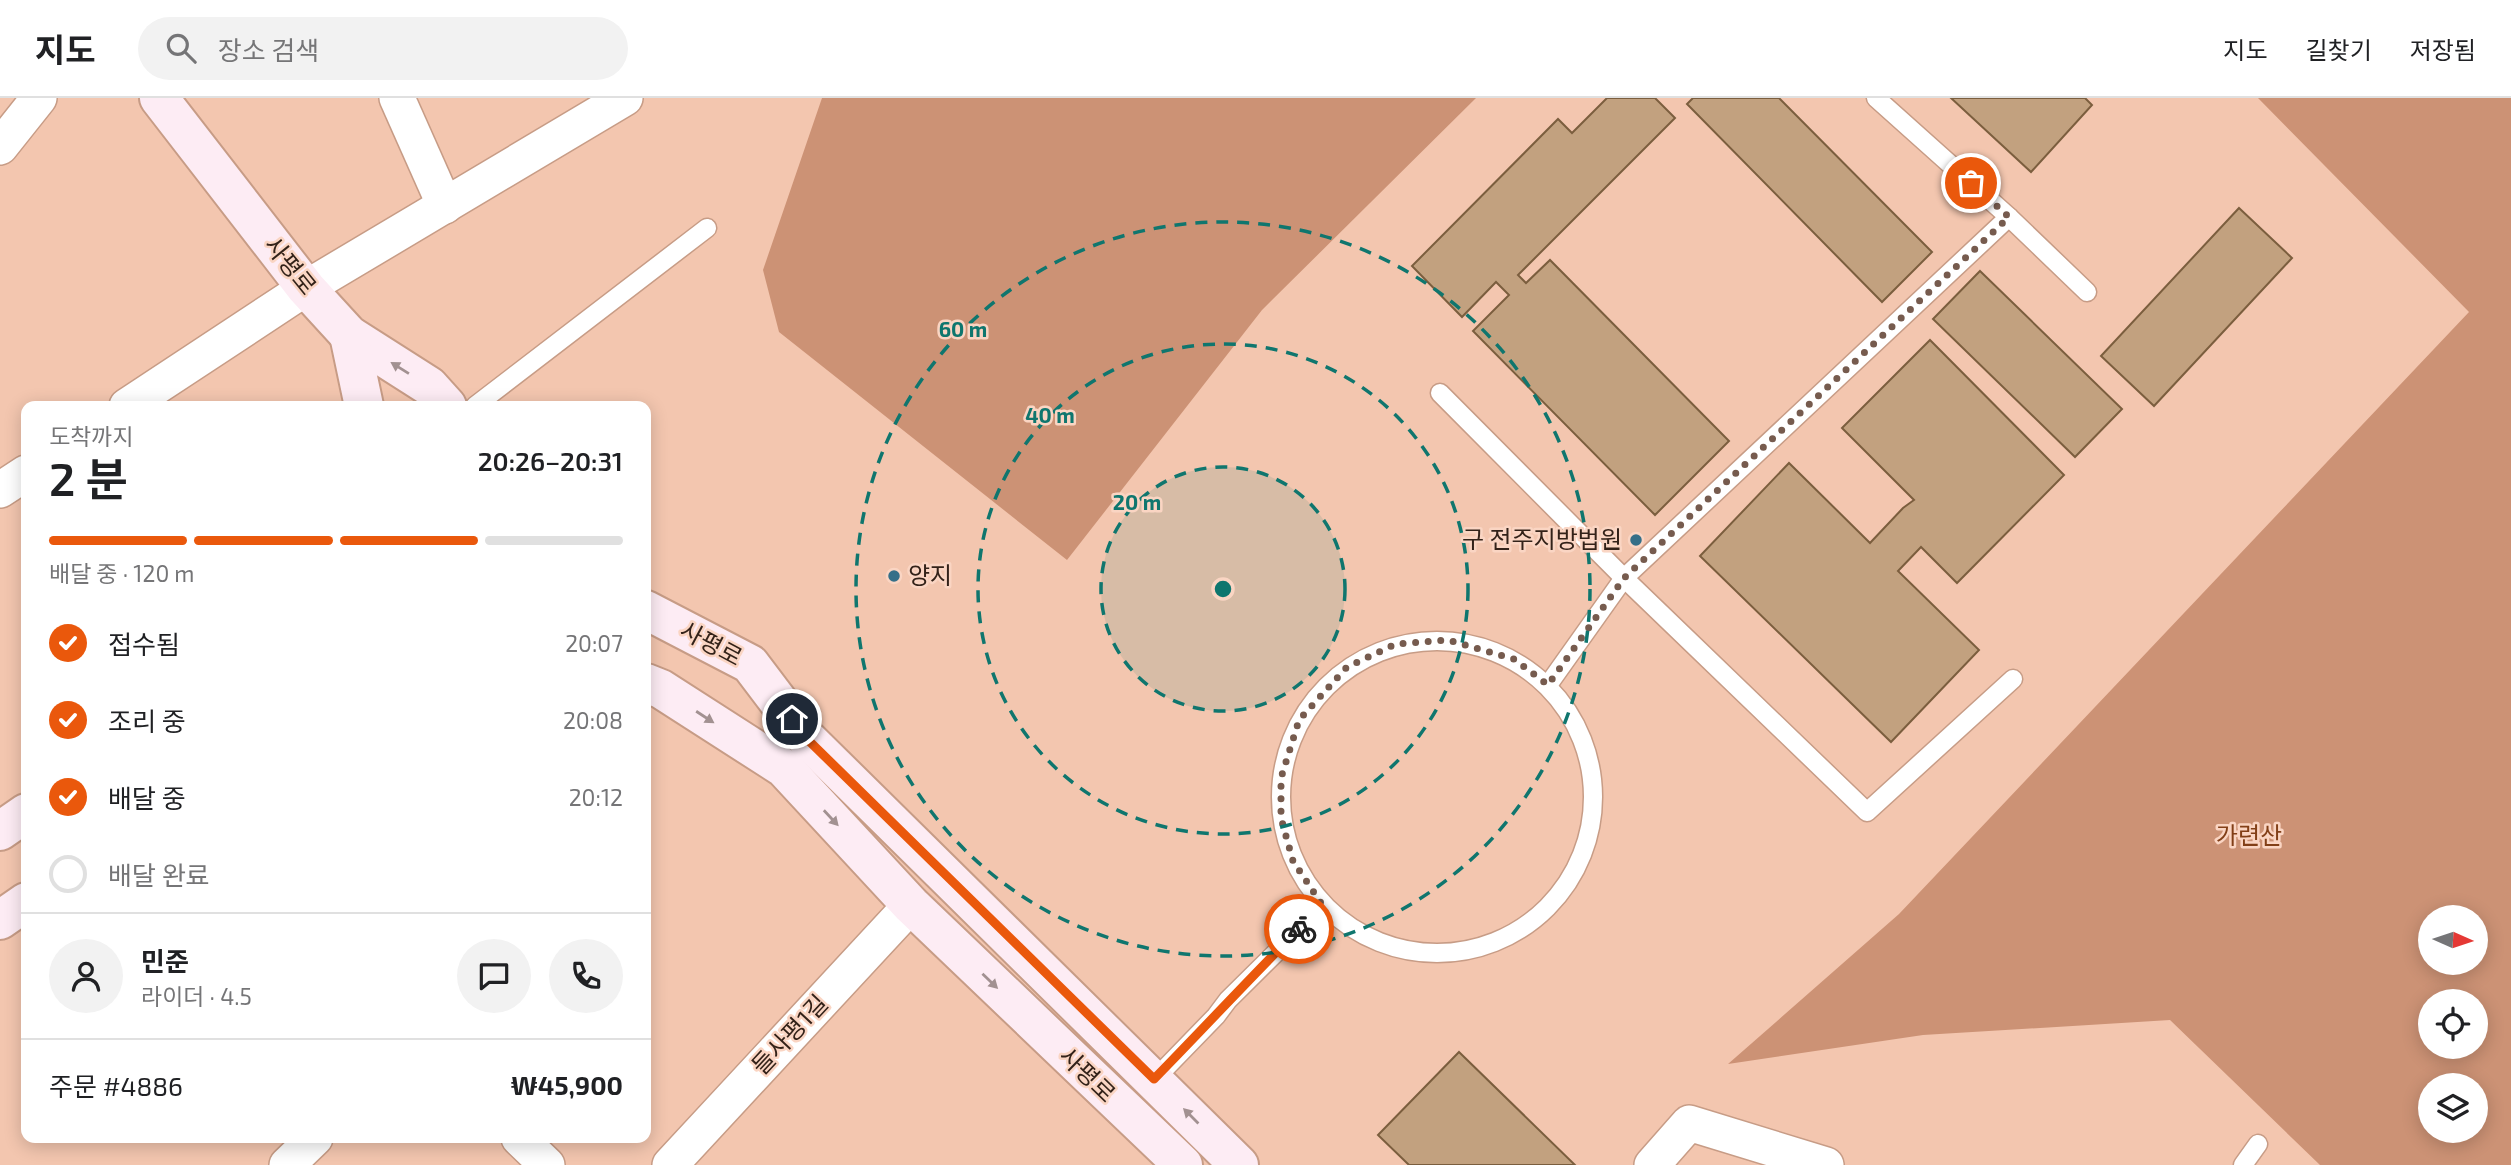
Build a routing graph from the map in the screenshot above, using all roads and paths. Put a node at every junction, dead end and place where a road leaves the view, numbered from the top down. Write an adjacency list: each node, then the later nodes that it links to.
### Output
1 (39, 98): 6 (street)
2 (159, 98): 10 (street, 사평로)
3 (397, 98): 7 (street)
4 (625, 98): 7 (street)
5 (1876, 98): 8 (lane)
6 (0, 147)
7 (445, 206): 10 (street)
8 (2009, 217): 11 (lane); 20 (lane)
9 (707, 228): 17 (lane)
10 (306, 288): 12 (street, 사평로); 14 (street)
11 (2087, 292)
12 (349, 335): 15 (street); 16 (street, 사평로, one-way to 12)
13 (1440, 393): 20 (lane)
14 (135, 401)
15 (363, 401)
16 (442, 401)
17 (482, 401)
18 (21, 476): 19 (street)
19 (0, 490)
20 (1624, 578): 22 (lane); 24 (lane)
21 (651, 613): 31 (street, 사평로)
22 (2013, 679)
23 (651, 685): 28 (street, 사평로, one-way to 28)
24 (1548, 685): 29 (lane); 29 (lane)
25 (21, 816): 26 (street)
26 (0, 831)
27 (21, 905): 30 (street)
28 (911, 905): 32 (street, 사평로, one-way to 32); 38 (street, 들사평1길)
29 (1323, 906): 31 (lane)
30 (0, 920)
31 (1154, 1079): 32 (lane); 40 (street, 사평로, one-way to 31)
32 (1128, 1114): 39 (street, 사평로)
33 (310, 1143): 36 (street)
34 (524, 1143): 37 (street)
35 (2258, 1144): 43 (lane)
36 (287, 1165)
37 (547, 1165)
38 (670, 1165)
39 (1183, 1165)
40 (1239, 1165)
41 (1652, 1165): 42 (street)
42 (1826, 1165)
43 (2243, 1165)

